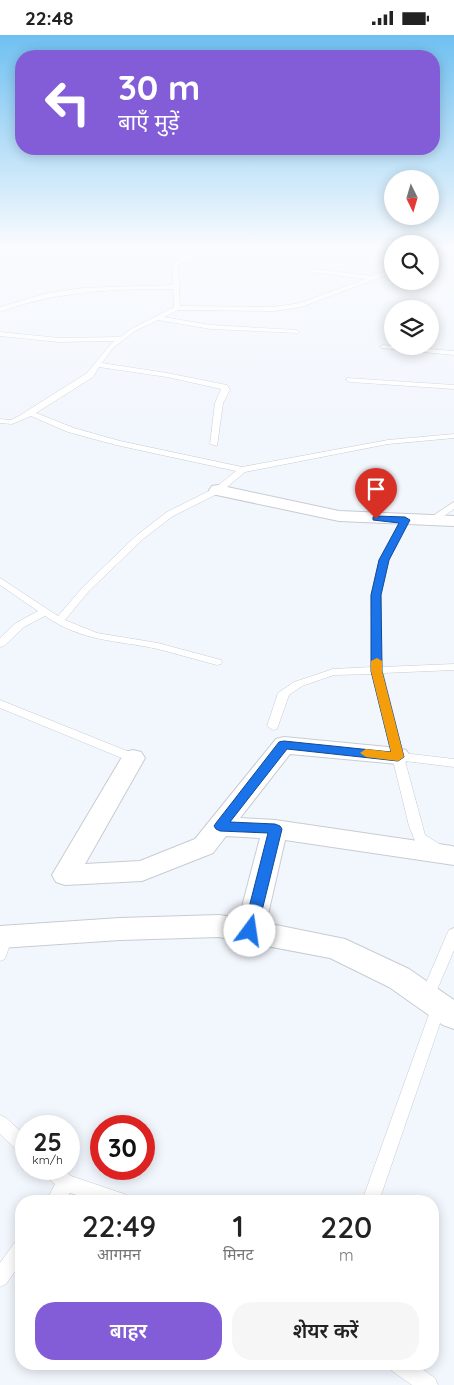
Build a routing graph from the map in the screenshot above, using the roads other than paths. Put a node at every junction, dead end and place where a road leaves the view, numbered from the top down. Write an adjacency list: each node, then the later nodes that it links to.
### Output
1 (288, 307): 2 (lane)
2 (177, 309): 3 (lane)
3 (157, 318): 4 (lane); 6 (lane)
4 (296, 332)
5 (0, 334): 6 (lane)
6 (122, 339): 9 (lane)
7 (383, 347): 8 (lane)
8 (454, 353)
9 (98, 365): 12 (lane); 15 (lane)
10 (350, 380): 11 (lane)
11 (454, 387)
12 (30, 413): 13 (lane); 16 (lane)
13 (0, 421)
14 (454, 435): 16 (lane)
15 (214, 444)
16 (242, 470): 17 (lane)
17 (218, 490): 19 (street); 24 (lane)
18 (454, 505): 20 (lane)
19 (405, 520): 20 (street); 28 (lane)
20 (431, 521): 21 (street)
21 (454, 521)
22 (0, 581): 23 (lane)
23 (45, 611): 24 (lane); 25 (lane)
24 (60, 621): 26 (lane)
25 (0, 644)
26 (217, 662)
27 (454, 667): 28 (lane)
28 (377, 671): 30 (lane); 31 (lane)
29 (0, 704): 32 (lane)
30 (273, 726)
31 (398, 757): 33 (lane); 34 (street); 36 (lane)
32 (133, 758): 34 (street)
33 (454, 763)
34 (220, 826): 35 (street)
35 (275, 829): 36 (street); 37 (street)
36 (453, 858)
37 (250, 931): 39 (street); 40 (street)
38 (453, 939): 40 (lane)
39 (2, 944)
40 (440, 1006): 47 (lane)
41 (0, 1123): 42 (lane)
42 (15, 1137)
43 (63, 1180): 44 (lane)
44 (66, 1183): 45 (lane); 46 (lane)
45 (58, 1195)
46 (103, 1195)
47 (372, 1195)
48 (15, 1256): 49 (lane)
49 (0, 1278)
50 (407, 1370): 51 (lane)
51 (428, 1385)

